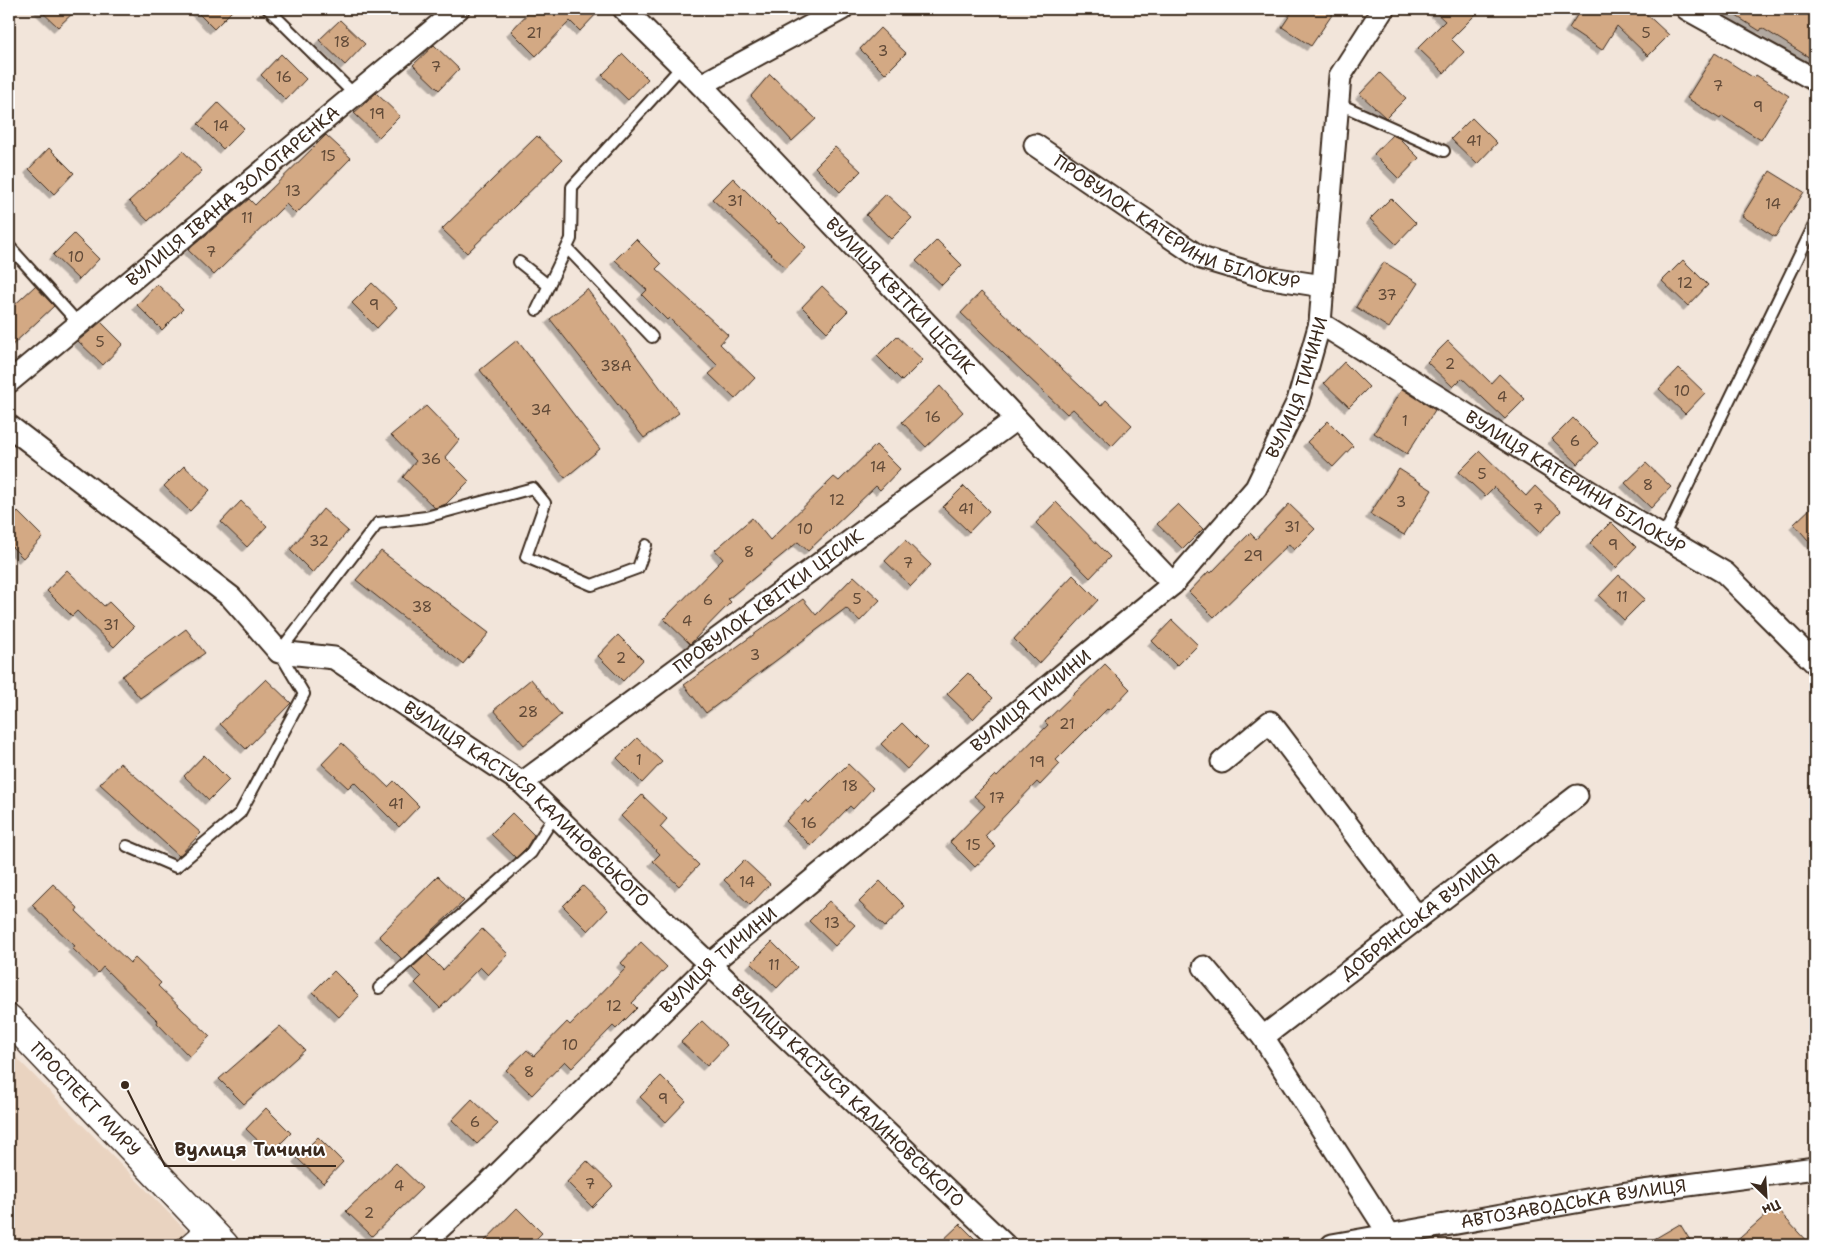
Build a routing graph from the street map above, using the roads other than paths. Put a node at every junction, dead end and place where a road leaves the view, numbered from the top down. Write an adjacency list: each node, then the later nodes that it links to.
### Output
1 (268, 9): 10 (lane)
2 (458, 9): 10 (street, ВУЛИЦЯ ІВАНА ЗОЛОТАРЕНКА)
3 (624, 9): 7 (street, ВУЛИЦЯ КВІТКИ ЦІСИК)
4 (842, 9): 9 (street)
5 (1383, 9): 11 (street, ВУЛИЦЯ ТИЧИНИ)
6 (1687, 9): 8 (street)
7 (682, 66): 9 (street, ВУЛИЦЯ КВІТКИ ЦІСИК); 16 (lane)
8 (1815, 80)
9 (701, 84): 25 (street, ВУЛИЦЯ КВІТКИ ЦІСИК)
10 (355, 95): 22 (street, ВУЛИЦЯ ІВАНА ЗОЛОТАРЕНКА)
11 (1338, 102): 13 (lane); 19 (street, ВУЛИЦЯ ТИЧИНИ)
12 (1035, 146): 19 (street, ПРОВУЛОК КАТЕРИНИ БІЛОКУР)
13 (1444, 151)
14 (1815, 224): 27 (lane)
15 (9, 246): 22 (lane)
16 (566, 248): 18 (lane); 23 (lane)
17 (518, 262): 18 (lane)
18 (548, 286): 20 (lane)
19 (1323, 286): 21 (street, ВУЛИЦЯ ТИЧИНИ)
20 (537, 310)
21 (1320, 323): 27 (street, ВУЛИЦЯ КАТЕРИНИ БІЛОКУР); 29 (street, ВУЛИЦЯ ТИЧИНИ)
22 (79, 324): 24 (street, ВУЛИЦЯ ІВАНА ЗОЛОТАРЕНКА)
23 (652, 337)
24 (9, 382)
25 (1016, 419): 29 (street, ВУЛИЦЯ КВІТКИ ЦІСИК); 33 (street, ПРОВУЛОК КВІТКИ ЦІСИК)
26 (9, 426): 30 (street)
27 (1663, 537): 31 (street, ВУЛИЦЯ КАТЕРИНИ БІЛОКУР)
28 (646, 545): 30 (lane)
29 (1173, 584): 38 (street, ВУЛИЦЯ ТИЧИНИ)
30 (279, 652): 33 (street, ВУЛИЦЯ КАСТУСЯ КАЛИНОВСЬКОГО); 36 (lane)
31 (1815, 664)
32 (1222, 762): 37 (street)
33 (522, 783): 35 (street, ВУЛИЦЯ КАСТУСЯ КАЛИНОВСЬКОГО)
34 (1577, 796): 37 (street, ДОБРЯНСЬКА ВУЛИЦЯ)
35 (554, 815): 38 (street, ВУЛИЦЯ КАСТУСЯ КАЛИНОВСЬКОГО); 40 (lane)
36 (127, 846)
37 (1418, 918): 42 (street, ДОБРЯНСЬКА ВУЛИЦЯ)
38 (710, 964): 48 (street, ВУЛИЦЯ ТИЧИНИ); 49 (street, ВУЛИЦЯ КАСТУСЯ КАЛИНОВСЬКОГО)
39 (1204, 967): 42 (street)
40 (379, 988)
41 (9, 1019): 44 (main road, ПРОСПЕКТ МИРУ)
42 (1263, 1037): 45 (street)
43 (1815, 1168): 45 (street, АВТОЗАВОДСЬКА ВУЛИЦЯ)
44 (204, 1225): 46 (lane); 47 (main road, ПРОСПЕКТ МИРУ)
45 (1389, 1234): 50 (street, АВТОЗАВОДСЬКА ВУЛИЦЯ)
46 (181, 1245)
47 (224, 1245)
48 (421, 1245)
49 (1005, 1245)
50 (1332, 1245)

